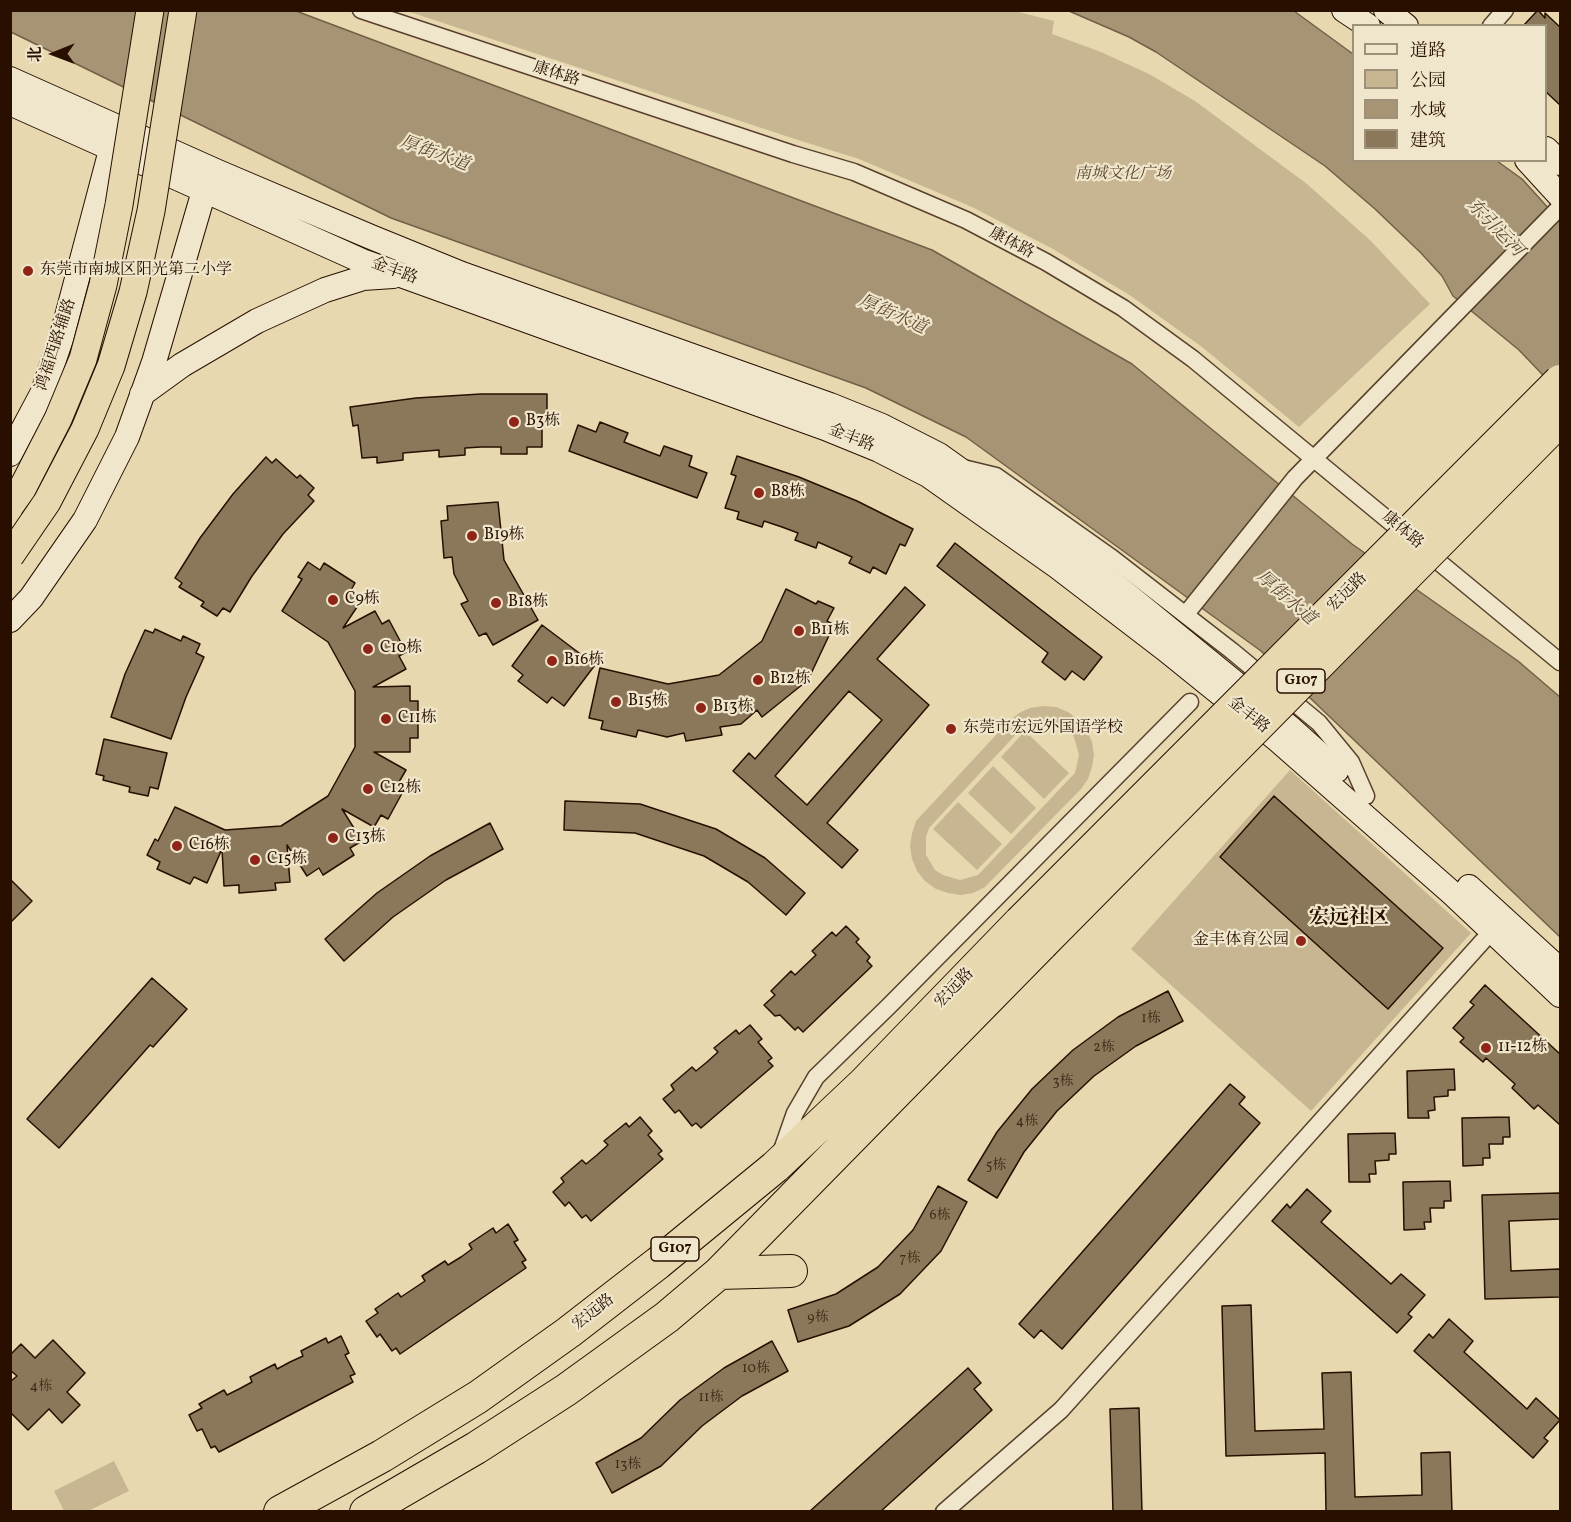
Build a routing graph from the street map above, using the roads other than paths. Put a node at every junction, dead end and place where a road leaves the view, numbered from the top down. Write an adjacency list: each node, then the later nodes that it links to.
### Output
1 (150, 10): 23 (main road, bridge)
2 (183, 10): 24 (main road, bridge)
3 (361, 10): 21 (street, 康体路)
4 (1344, 10): 7 (street)
5 (1386, 10): 8 (street)
6 (1505, 10): 9 (street)
7 (1365, 24)
8 (1404, 24)
9 (1493, 24)
10 (10, 79): 12 (street, 金丰路)
11 (10, 103): 12 (street, 金丰路)
12 (114, 138): 14 (street, 金丰路); 20 (street, 鸿福西路辅路)
13 (1528, 162): 15 (street)
14 (207, 179): 16 (street, 金丰路); 18 (street); 22 (street, 金丰路)
15 (1559, 205): 21 (street)
16 (416, 280): 18 (street); 30 (street, 金丰路)
17 (1560, 381): 33 (highway, 宏远路 / G107, bridge)
18 (142, 394): 26 (street)
19 (1560, 420): 35 (highway, 宏远路 / G107, bridge)
20 (10, 454)
21 (1314, 459): 25 (street); 27 (street, 康体路)
22 (956, 467): 25 (street); 29 (street, 金丰路)
23 (10, 506)
24 (10, 556)
25 (1186, 614): 29 (street)
26 (10, 620)
27 (1560, 662)
28 (1190, 702): 33 (street)
29 (1366, 796): 30 (street, 金丰路)
30 (1498, 924): 31 (street, 金丰路); 32 (street, 金丰路); 38 (street)
31 (1560, 970)
32 (1560, 995)
33 (776, 1167): 37 (highway, 宏远路 / G107)
34 (791, 1271): 35 (highway)
35 (719, 1273): 36 (highway, 宏远路 / G107)
36 (387, 1507)
37 (280, 1512)
38 (944, 1512)

